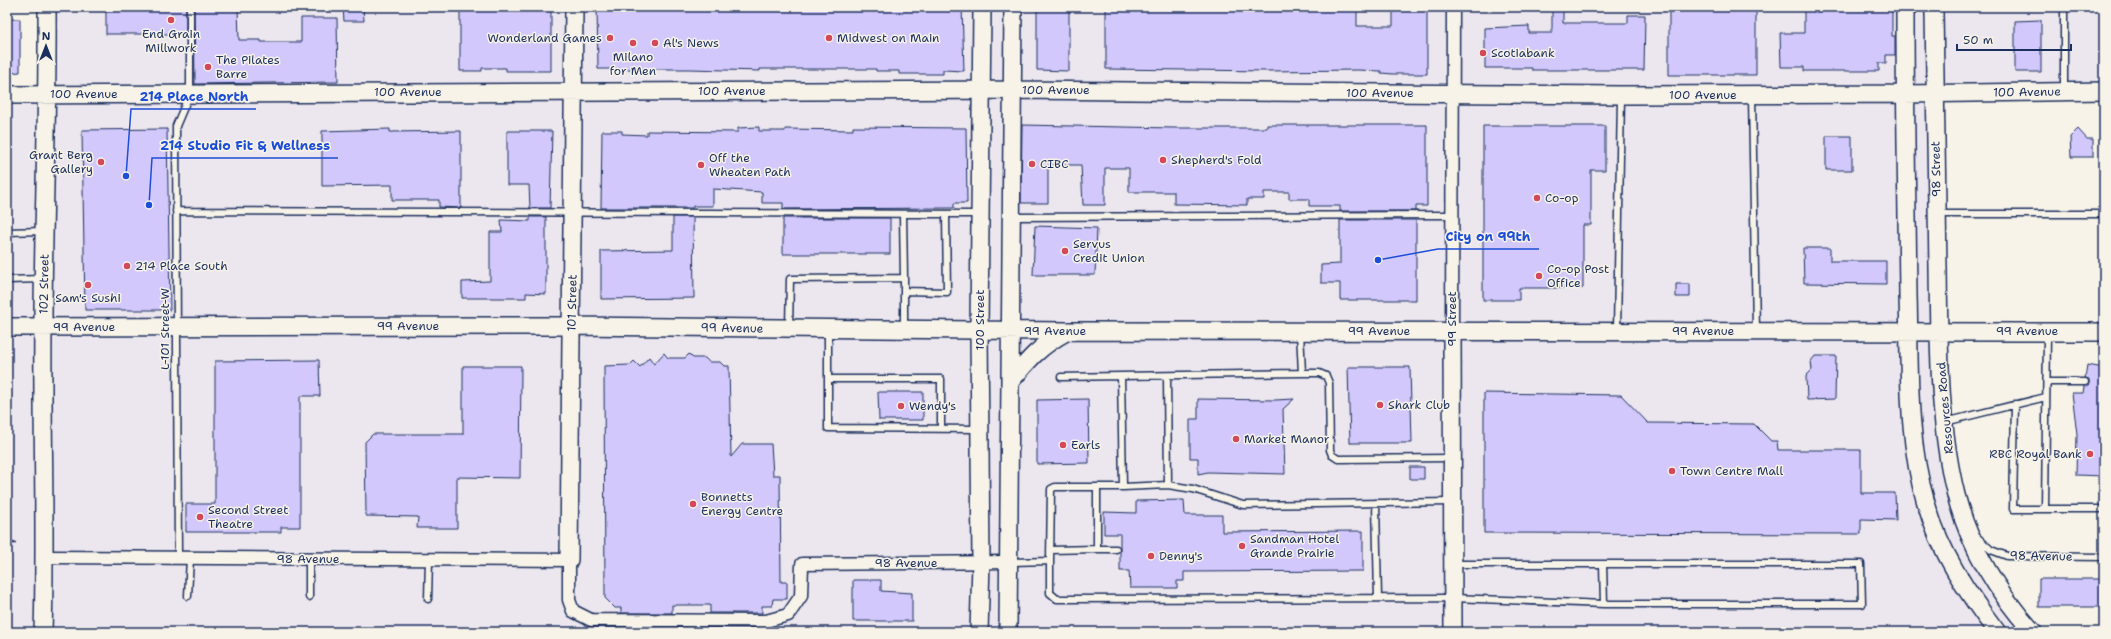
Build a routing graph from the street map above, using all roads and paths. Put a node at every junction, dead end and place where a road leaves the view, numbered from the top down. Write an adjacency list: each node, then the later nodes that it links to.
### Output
1 (47, 7): 17 (main road, 102 Street)
2 (190, 7): 15 (lane, L-101 Street-W)
3 (574, 7): 12 (main road, 101 Street)
4 (982, 7): 10 (main road, 100 Street)
5 (1013, 7): 11 (main road)
6 (1453, 7): 18 (street, 99 Street)
7 (1908, 7): 19 (main road)
8 (1932, 7): 16 (main road, 98 Street)
9 (2064, 7): 13 (lane)
10 (983, 90): 11 (main road, 100 Avenue); 12 (main road, 100 Avenue); 27 (main road, 100 Street)
11 (1013, 90): 18 (main road, 100 Avenue); 31 (main road)
12 (574, 91): 15 (main road, 100 Avenue); 24 (main road, 101 Street)
13 (2064, 91): 14 (main road, 100 Avenue); 16 (main road, 100 Avenue)
14 (2104, 91)
15 (190, 93): 17 (main road, 100 Avenue); 23 (lane, L-101 Street-W)
16 (1935, 93): 19 (main road, 100 Avenue); 28 (main road, 98 Street)
17 (48, 94): 20 (main road, 100 Avenue); 32 (main road, 102 Street)
18 (1452, 94): 21 (main road, 100 Avenue); 30 (street, 99 Street)
19 (1905, 94): 22 (main road, 100 Avenue); 52 (main road)
20 (7, 95)
21 (1621, 95): 22 (main road, 100 Avenue); 50 (lane)
22 (1752, 95): 51 (lane)
23 (176, 211): 24 (lane); 38 (lane, L-101 Street-W)
24 (573, 212): 25 (lane); 39 (main road, 101 Street)
25 (903, 214): 26 (lane); 34 (lane)
26 (946, 214): 27 (lane); 37 (lane)
27 (981, 214): 45 (main road, 100 Street)
28 (1937, 214): 29 (lane); 53 (main road, 98 Street)
29 (2104, 214)
30 (1452, 215): 31 (lane); 49 (street, 99 Street)
31 (1012, 217): 46 (main road)
32 (45, 231): 33 (lane); 35 (main road, 102 Street)
33 (7, 232)
34 (904, 278): 37 (lane); 42 (lane)
35 (44, 279): 36 (lane); 41 (main road, 102 Street)
36 (7, 280)
37 (904, 291): 44 (lane)
38 (176, 326): 39 (main road, 99 Avenue); 41 (main road, 99 Avenue); 85 (lane, L-101 Street-W)
39 (572, 326): 42 (main road, 99 Avenue); 88 (main road, 101 Street)
40 (7, 327): 41 (main road, 99 Avenue)
41 (43, 328): 83 (main road, 102 Street)
42 (789, 329): 43 (main road, 99 Avenue)
43 (828, 329): 44 (main road, 99 Avenue); 60 (lane)
44 (904, 330): 45 (main road, 99 Avenue)
45 (979, 330): 46 (main road, 99 Avenue); 68 (main road, 100 Street)
46 (1012, 330): 47 (main road, 99 Avenue); 61 (main road)
47 (1068, 331): 48 (main road, 99 Avenue); 61 (main road)
48 (1300, 331): 49 (main road, 99 Avenue); 56 (lane)
49 (1452, 331): 50 (main road, 99 Avenue); 69 (main road, 99 Street)
50 (1618, 331): 51 (main road, 99 Avenue)
51 (1756, 331): 52 (main road, 99 Avenue)
52 (1909, 331): 53 (main road, 99 Avenue); 105 (main road)
53 (1939, 331): 54 (main road, 99 Avenue); 66 (main road, Resources Road)
54 (2047, 332): 55 (main road, 99 Avenue); 62 (lane)
55 (2104, 332)
56 (1302, 374): 58 (lane); 69 (lane)
57 (1121, 376): 58 (lane); 59 (lane); 72 (lane)
58 (1166, 376): 70 (lane)
59 (1061, 377)
60 (828, 379): 67 (lane); 67 (lane)
61 (1010, 382): 90 (main road)
62 (2047, 382): 63 (lane); 64 (lane)
63 (2085, 382)
64 (2046, 397): 65 (lane); 75 (lane)
65 (2015, 404): 66 (lane); 75 (lane)
66 (1945, 422): 77 (main road, Resources Road)
67 (941, 428): 68 (lane)
68 (980, 429): 91 (main road, 100 Street)
69 (1452, 458): 73 (main road, 99 Street)
70 (1168, 485): 72 (lane); 74 (lane)
71 (1097, 487): 72 (lane); 80 (lane); 82 (lane)
72 (1124, 487)
73 (1452, 502): 74 (lane); 93 (main road, 99 Street)
74 (1376, 503): 97 (lane)
75 (2045, 509): 76 (lane)
76 (2104, 509)
77 (1966, 526): 84 (lane, 98 Avenue); 106 (main road, Resources Road)
78 (18, 542): 79 (path)
79 (7, 543)
80 (1097, 549): 81 (lane); 82 (lane)
81 (1116, 549)
82 (1050, 550): 89 (lane)
83 (46, 557): 85 (street, 98 Avenue); 101 (main road, 102 Street)
84 (2104, 557)
85 (184, 558): 86 (street, 98 Avenue); 95 (lane, L-101 Street-W)
86 (309, 559): 87 (street, 98 Avenue); 96 (lane)
87 (429, 560): 88 (street, 98 Avenue); 99 (lane)
88 (569, 560): 92 (street, 101 Street)
89 (1050, 561): 90 (lane); 97 (lane)
90 (1010, 562): 91 (street, 98 Avenue); 103 (main road)
91 (981, 563): 92 (street, 98 Avenue); 102 (main road, 100 Street)
92 (802, 564)
93 (1452, 564): 94 (lane); 98 (main road, 99 Street)
94 (1603, 564): 100 (lane); 100 (lane)
95 (188, 596)
96 (309, 597)
97 (1378, 598): 98 (lane)
98 (1453, 598): 100 (lane); 104 (main road, 99 Street)
99 (428, 599)
100 (1604, 604)
101 (43, 632)
102 (979, 632)
103 (1008, 632)
104 (1453, 632)
105 (1997, 632)
106 (2033, 632)

